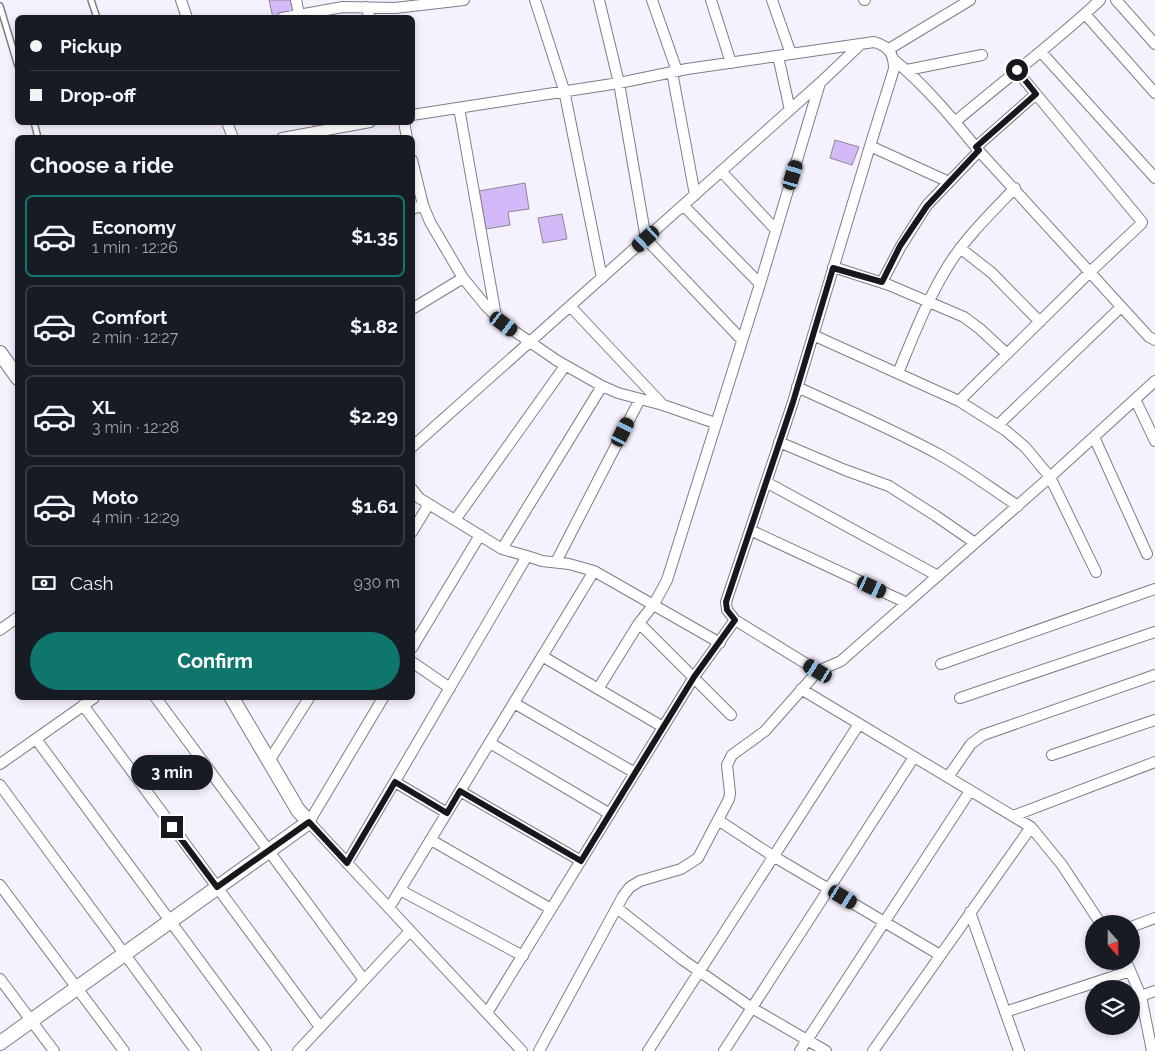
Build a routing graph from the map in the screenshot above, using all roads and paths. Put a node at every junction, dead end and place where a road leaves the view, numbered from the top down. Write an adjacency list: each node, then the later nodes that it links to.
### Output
1 (91, 0): 16 (lane)
2 (181, 0): 17 (street)
3 (296, 0): 18 (street)
4 (464, 0): 14 (street)
5 (535, 0): 34 (street)
6 (598, 0): 32 (street)
7 (652, 0): 31 (street)
8 (710, 0): 28 (street)
9 (772, 0): 23 (street)
10 (970, 0): 21 (street)
11 (1100, 0): 15 (street)
12 (1116, 0): 20 (street)
13 (0, 6): 24 (lane)
14 (368, 12): 18 (street)
15 (1085, 14): 22 (street); 35 (street)
16 (96, 15)
17 (187, 15)
18 (303, 15)
19 (862, 44): 21 (street); 23 (street); 33 (street)
20 (1155, 44)
21 (889, 49): 27 (street)
22 (1041, 52): 30 (street); 47 (street)
23 (791, 54): 25 (street)
24 (15, 56)
25 (778, 56): 28 (street); 38 (street)
26 (982, 56): 29 (street)
27 (894, 60): 29 (street); 43 (street)
28 (731, 63): 31 (street)
29 (907, 70): 40 (street)
30 (1017, 70): 36 (street); 40 (street)
31 (675, 72): 32 (street); 50 (street)
32 (619, 82): 34 (street); 55 (street)
33 (820, 83): 38 (street); 54 (street)
34 (564, 90): 37 (street); 60 (street)
35 (1155, 93)
36 (1036, 94): 44 (street); 58 (street)
37 (459, 108): 39 (street); 67 (street)
38 (790, 110): 45 (street)
39 (415, 115)
40 (955, 122): 44 (street)
41 (342, 125): 42 (street)
42 (296, 135)
43 (870, 146): 48 (street); 57 (street)
44 (977, 149): 48 (street); 49 (street)
45 (721, 171): 50 (street); 54 (street)
46 (415, 172): 51 (street)
47 (1155, 178)
48 (949, 182): 61 (street)
49 (1015, 188): 56 (street); 58 (street)
50 (695, 195): 52 (street)
51 (423, 205): 53 (street); 59 (street)
52 (684, 205): 55 (street); 62 (street)
53 (415, 208)
54 (776, 230): 62 (street)
55 (646, 239): 60 (street); 70 (street)
56 (960, 248): 63 (street); 68 (street)
57 (833, 268): 61 (street); 69 (street)
58 (1091, 272): 66 (street); 68 (street)
59 (463, 278): 65 (street); 67 (street)
60 (602, 278): 64 (street)
61 (882, 282): 63 (street)
62 (760, 284): 70 (street)
63 (928, 300): 74 (street); 76 (street)
64 (570, 306): 72 (street); 84 (street)
65 (415, 307)
66 (1121, 307): 71 (street); 86 (street)
67 (496, 316): 72 (street)
68 (1040, 322): 74 (street)
69 (813, 335): 76 (street); 80 (street)
70 (741, 339): 85 (street)
71 (1155, 340)
72 (529, 343): 75 (street); 90 (street)
73 (0, 353): 77 (street)
74 (1007, 354): 83 (street)
75 (565, 366): 79 (street); 96 (street)
76 (898, 373): 83 (street)
77 (15, 374)
78 (1155, 381): 82 (street)
79 (602, 386): 81 (street); 101 (street)
80 (797, 387): 89 (street); 95 (street)
81 (640, 399): 84 (street); 104 (street)
82 (1135, 399): 87 (street); 88 (street)
83 (960, 401): 86 (street)
84 (663, 405): 85 (street)
85 (715, 423): 110 (street)
86 (998, 425): 91 (street)
87 (1094, 437): 91 (street); 102 (street)
88 (1155, 441)
89 (779, 442): 92 (street); 100 (street)
90 (415, 445)
91 (1050, 477): 95 (street); 106 (street)
92 (766, 482): 98 (street); 107 (street)
93 (415, 493): 94 (street)
94 (430, 504): 96 (street); 97 (street)
95 (1018, 506): 100 (street)
96 (455, 520): 99 (street)
97 (415, 527)
98 (750, 530): 109 (street); 112 (street)
99 (480, 535): 101 (street); 116 (street)
100 (976, 543): 107 (street)
101 (502, 549): 103 (street)
102 (1147, 554)
103 (527, 556): 104 (street); 124 (street)
104 (556, 562): 105 (street)
105 (594, 571): 110 (street); 118 (street)
106 (1096, 572)
107 (938, 576): 109 (street)
108 (1155, 589): 120 (street)
109 (907, 603): 121 (street)
110 (654, 604): 113 (street); 117 (street)
111 (15, 619): 114 (street)
112 (735, 620): 117 (street); 121 (street)
113 (639, 622): 123 (street); 125 (street)
114 (0, 630)
115 (1155, 632): 127 (street)
116 (415, 643)
117 (720, 643): 123 (street)
118 (542, 656): 125 (street); 133 (street)
119 (415, 664): 124 (street)
120 (941, 664)
121 (818, 671): 126 (street)
122 (1155, 676): 147 (street)
123 (694, 677): 135 (street); 138 (street)
124 (450, 688): 148 (street)
125 (598, 689): 138 (street)
126 (801, 690): 137 (street); 155 (street)
127 (960, 698)
128 (91, 700): 134 (street)
129 (157, 700): 159 (street)
130 (233, 700): 143 (street)
131 (308, 700): 143 (street)
132 (382, 700): 156 (street)
133 (514, 702): 140 (street); 146 (street)
134 (83, 705): 139 (street); 164 (street)
135 (731, 715)
136 (1155, 720): 141 (street)
137 (859, 724): 142 (street); 160 (street)
138 (663, 727): 146 (street)
139 (36, 738): 145 (street); 173 (street)
140 (490, 742): 150 (street); 153 (street)
141 (1052, 755)
142 (914, 757): 147 (street); 165 (street)
143 (269, 761): 156 (street)
144 (1155, 762): 154 (street)
145 (0, 764)
146 (635, 773): 153 (street)
147 (948, 777): 151 (street)
148 (395, 782): 152 (street); 162 (street)
149 (0, 785): 177 (street)
150 (460, 791): 152 (street); 161 (street)
151 (970, 791): 154 (street); 174 (street)
152 (447, 813): 158 (street)
153 (610, 814): 161 (street)
154 (1012, 816): 157 (street)
155 (718, 820): 160 (street); 168 (street)
156 (309, 822): 159 (street); 162 (street)
157 (1031, 827): 170 (street); 171 (street)
158 (431, 840): 166 (street); 169 (street)
159 (268, 850): 164 (street); 183 (street)
160 (773, 856): 165 (street); 180 (street)
161 (581, 861): 169 (street)
162 (347, 863): 167 (street)
163 (0, 885): 184 (street)
164 (217, 887): 173 (street); 191 (street)
165 (829, 889): 174 (street); 187 (street)
166 (400, 890): 167 (street); 179 (street)
167 (389, 908): 176 (street)
168 (617, 908): 180 (street); 200 (street)
169 (552, 909): 179 (street)
170 (970, 912): 178 (street); 188 (street)
171 (1095, 915)
172 (1155, 918): 175 (street)
173 (170, 921): 177 (street); 197 (street)
174 (884, 922): 178 (street); 192 (street)
175 (1140, 924)
176 (410, 930): 183 (street); 189 (street)
177 (124, 954): 184 (street); 196 (street)
178 (940, 955): 205 (street)
179 (523, 956): 189 (street)
180 (700, 971): 187 (street); 201 (street)
181 (1130, 972): 186 (street); 188 (street)
182 (0, 979): 190 (street)
183 (364, 980): 191 (street)
184 (76, 988): 190 (street); 195 (street)
185 (1155, 991): 186 (street)
186 (1141, 996): 207 (street)
187 (752, 1008): 192 (street); 202 (street)
188 (1005, 1012): 206 (street)
189 (487, 1013): 199 (street)
190 (31, 1020): 193 (street); 194 (street)
191 (320, 1028): 198 (street)
192 (807, 1040): 203 (street); 204 (street)
193 (0, 1043)
194 (54, 1051)
195 (124, 1051)
196 (196, 1051)
197 (266, 1051)
198 (298, 1051)
199 (522, 1051)
200 (539, 1051)
201 (648, 1051)
202 (724, 1051)
203 (800, 1051)
204 (826, 1051)
205 (873, 1051)
206 (1019, 1051)
207 (1152, 1051)

